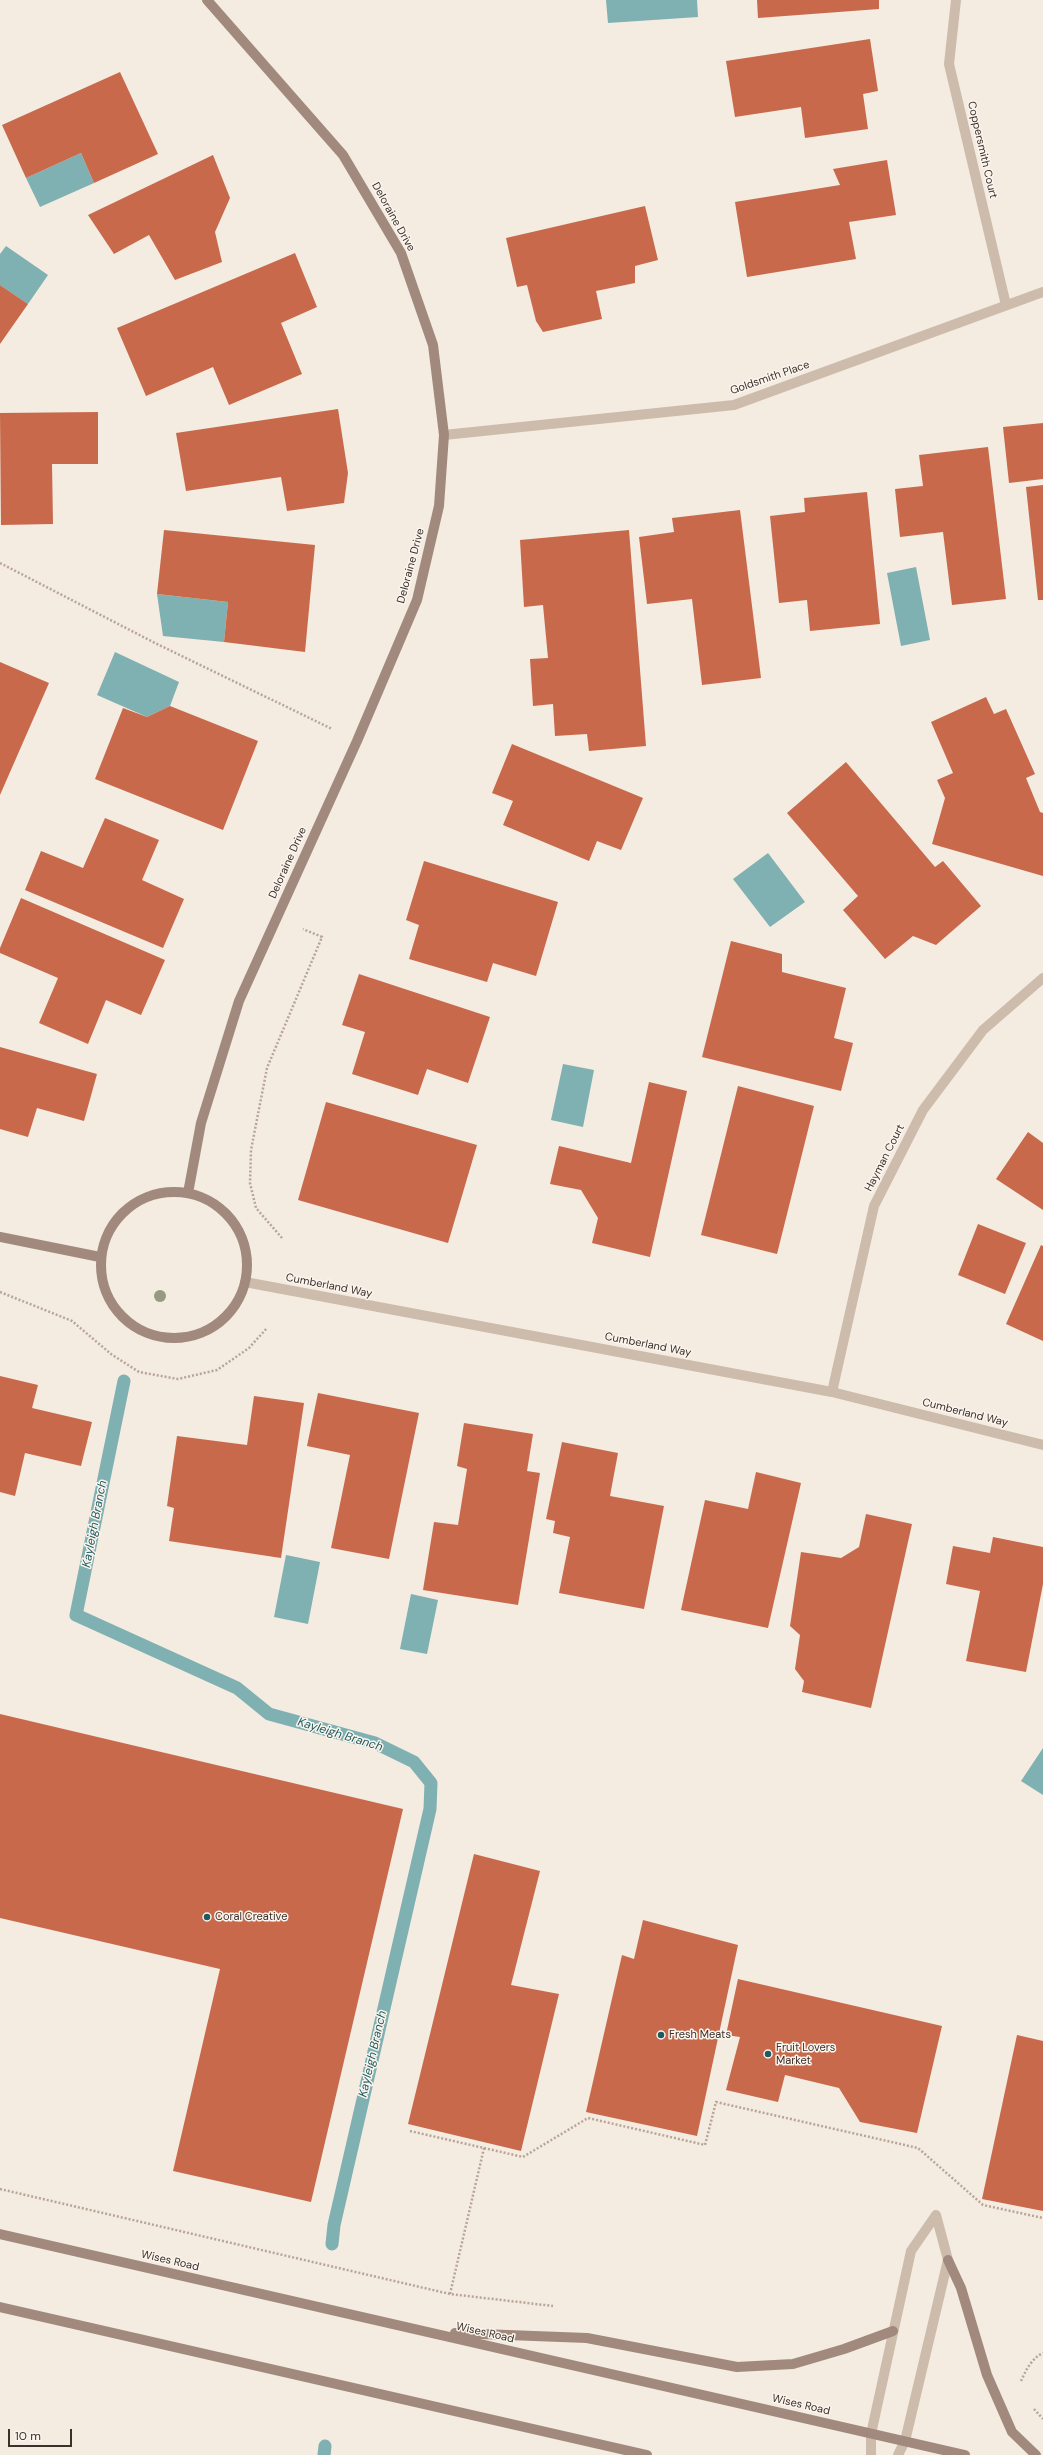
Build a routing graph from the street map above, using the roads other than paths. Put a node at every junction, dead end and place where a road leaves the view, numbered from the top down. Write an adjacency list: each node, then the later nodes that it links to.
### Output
1 (207, 0): 5 (main road, Deloraine Drive)
2 (956, 0): 4 (street, Coppersmith Court)
3 (1043, 292): 4 (street, Goldsmith Place)
4 (1006, 304): 5 (street, Goldsmith Place)
5 (444, 434): 7 (main road, Deloraine Drive)
6 (1043, 978): 11 (street, Hayman Court)
7 (188, 1192): 9 (main road); 10 (main road)
8 (0, 1236): 9 (main road)
9 (100, 1256): 10 (main road)
10 (246, 1282): 11 (street, Cumberland Way)
11 (832, 1392): 12 (street, Cumberland Way)
12 (1043, 1445)
13 (0, 2234): 17 (main road, Wises Road)
14 (948, 2260): 16 (street); 19 (street); 24 (main road)
15 (0, 2307): 20 (main road)
16 (893, 2331): 17 (main road); 18 (street)
17 (431, 2333): 18 (main road, Wises Road)
18 (871, 2434): 19 (main road, Wises Road); 21 (street)
19 (905, 2441): 22 (street); 23 (main road, Wises Road)
20 (647, 2455)
21 (871, 2455)
22 (898, 2455)
23 (965, 2455)
24 (1036, 2455)

